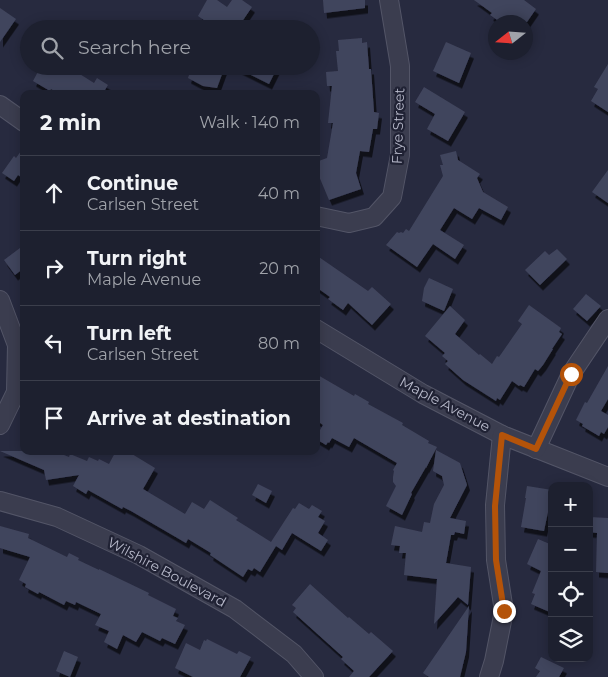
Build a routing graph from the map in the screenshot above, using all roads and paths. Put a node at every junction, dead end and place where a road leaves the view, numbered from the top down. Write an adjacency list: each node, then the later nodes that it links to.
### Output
1 (390, 0): 4 (street, Frye Street)
2 (0, 105): 3 (street)
3 (20, 119)
4 (320, 217)
5 (0, 300): 8 (street)
6 (608, 319): 10 (street)
7 (320, 331): 9 (street, Maple Avenue)
8 (0, 425)
9 (502, 435): 10 (street, Maple Avenue); 14 (street)
10 (536, 449): 11 (street, Maple Avenue)
11 (608, 477)
12 (0, 501): 13 (street, Wilshire Boulevard)
13 (314, 677)
14 (489, 677)

